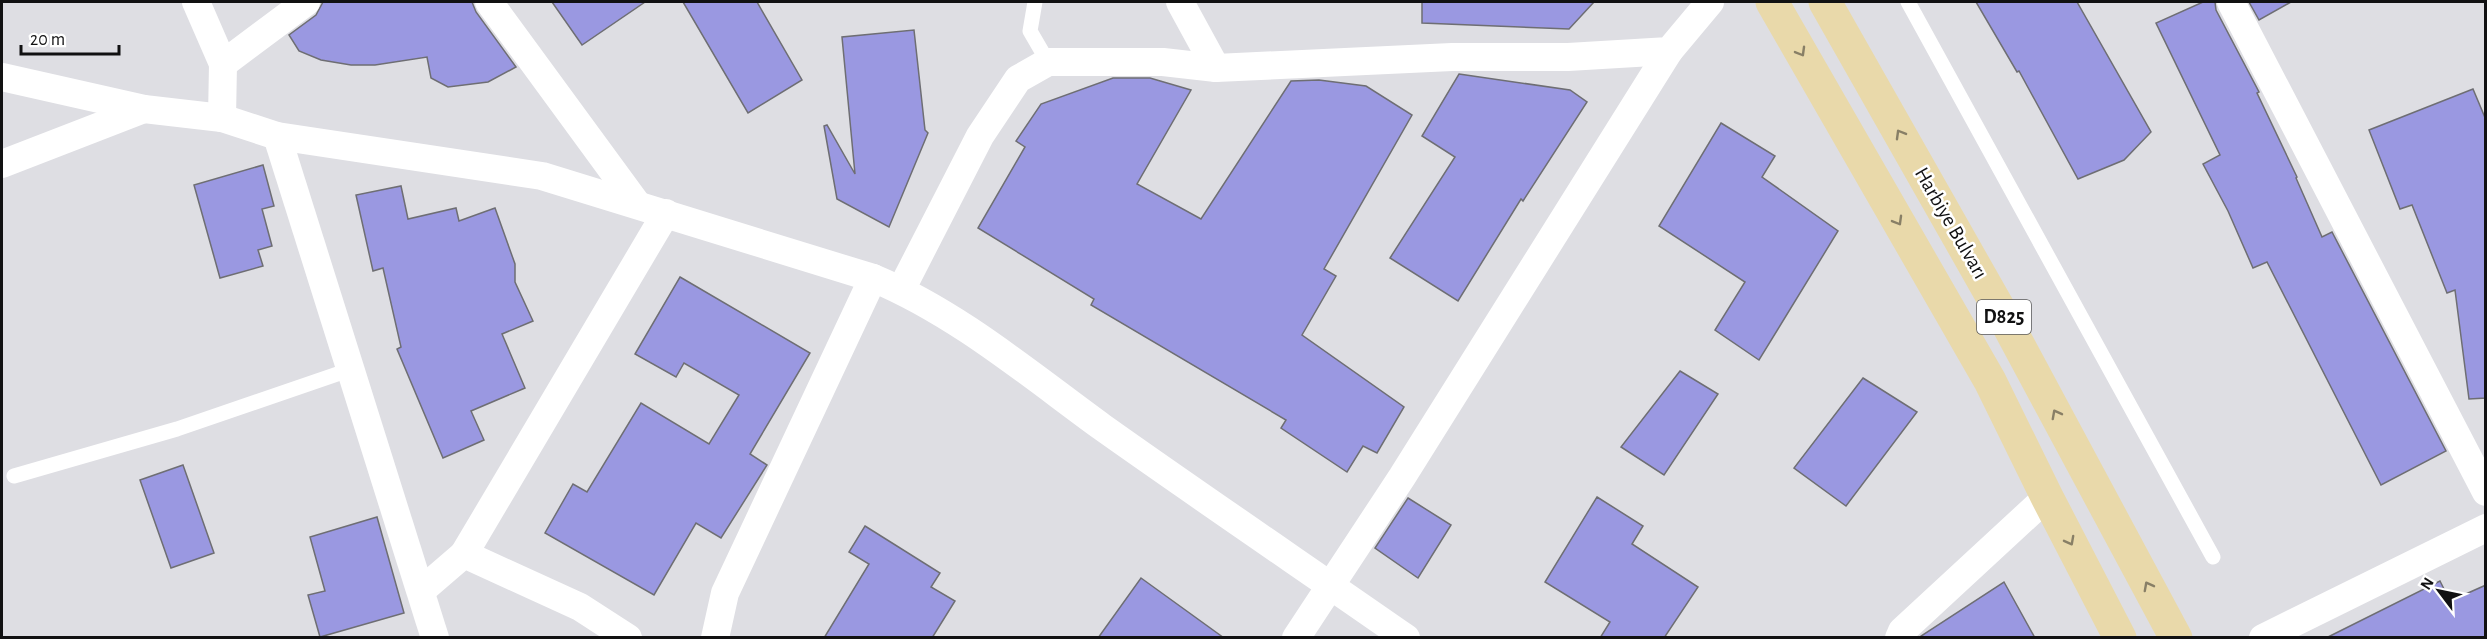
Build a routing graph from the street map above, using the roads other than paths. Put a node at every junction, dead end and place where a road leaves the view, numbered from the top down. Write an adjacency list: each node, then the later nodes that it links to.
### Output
1 (196, 2): 13 (street)
2 (306, 2): 13 (street)
3 (489, 2): 20 (street)
4 (1035, 2): 12 (lane)
5 (1180, 2): 14 (street)
6 (1710, 2): 11 (street)
7 (1772, 2): 27 (main road, D825, one-way to 27)
8 (1908, 2): 30 (lane)
9 (2231, 2): 26 (street)
10 (1834, 5): 40 (main road, Harbiye Bulvarı / D825, one-way to 10)
11 (1669, 51): 14 (street); 31 (street)
12 (1048, 62): 14 (street); 23 (street)
13 (223, 64): 17 (street)
14 (1216, 68)
15 (2, 77): 16 (street)
16 (144, 108): 17 (street); 19 (street)
17 (222, 118): 18 (street)
18 (277, 136): 20 (street); 24 (street)
19 (2, 164)
20 (637, 204): 21 (street)
21 (666, 213): 22 (street); 29 (street)
22 (873, 278): 23 (street); 35 (street)
23 (901, 290): 31 (street)
24 (349, 370): 25 (lane); 32 (street)
25 (14, 477)
26 (2486, 492)
27 (2047, 497): 38 (street); 39 (main road, D825, one-way to 39)
28 (2486, 528): 41 (street)
29 (464, 554): 32 (street); 34 (street)
30 (2213, 557)
31 (1330, 585): 36 (street); 37 (street)
32 (421, 591): 33 (street)
33 (435, 638)
34 (628, 638)
35 (715, 638)
36 (1296, 638)
37 (1406, 638)
38 (1899, 638)
39 (2120, 638)
40 (2176, 638)
41 (2263, 638)

